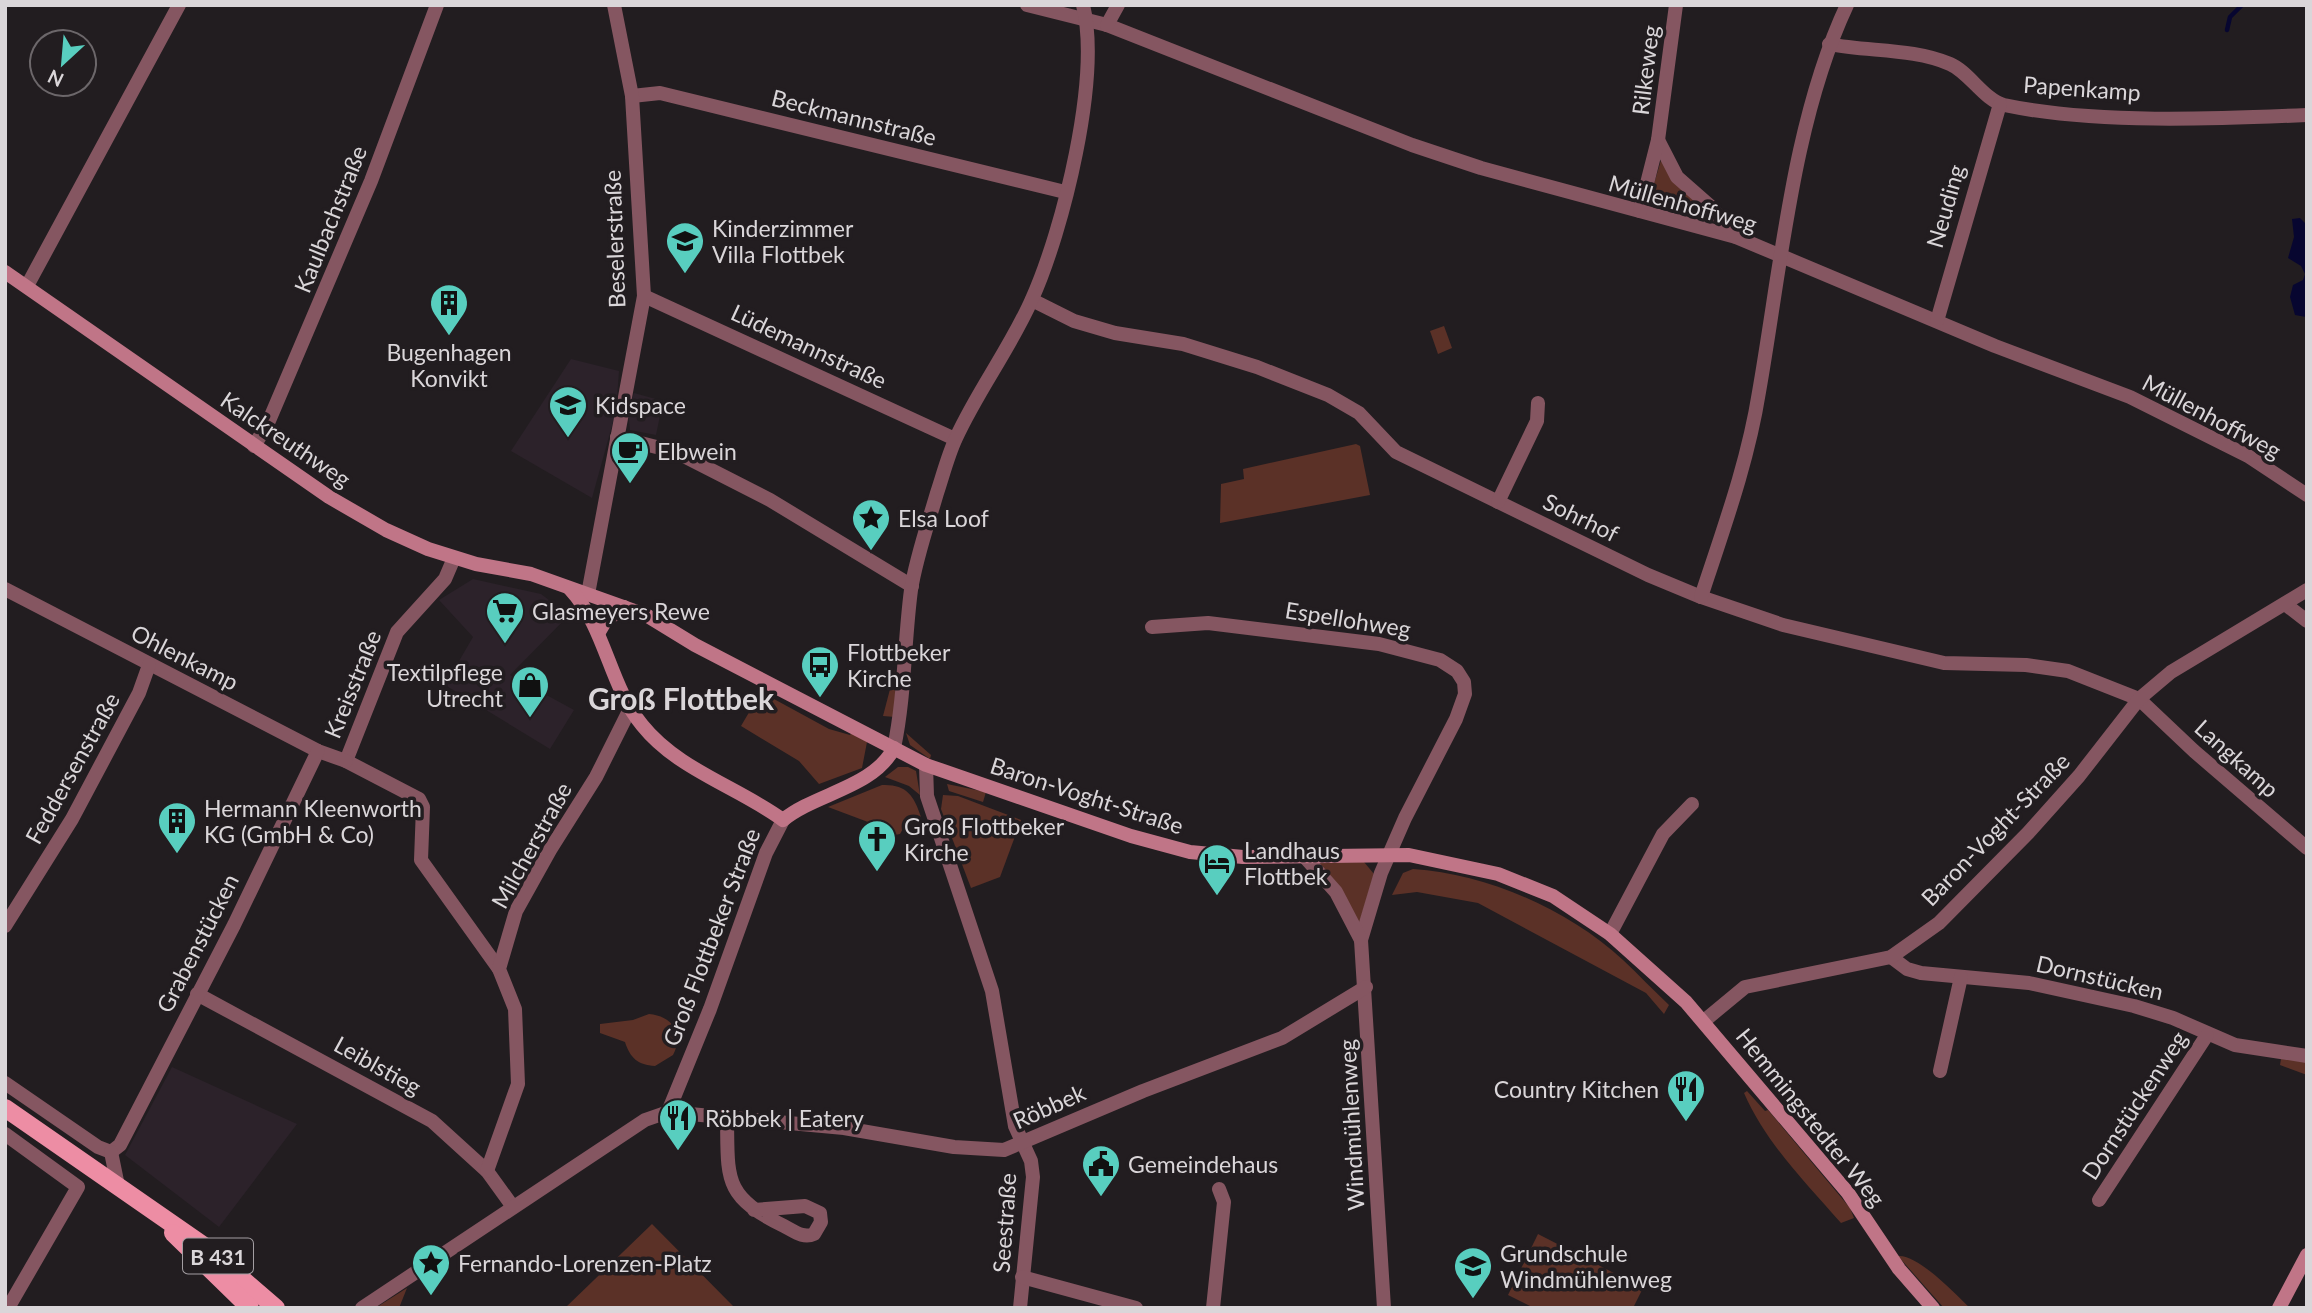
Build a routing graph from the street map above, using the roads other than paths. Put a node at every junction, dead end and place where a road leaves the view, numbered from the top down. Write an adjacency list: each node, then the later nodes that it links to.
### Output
1 (179, 5): 21 (street)
2 (437, 5): 28 (street, Kaulbachstraße)
3 (614, 5): 12 (street, Beselerstraße)
4 (1027, 5): 9 (street, Müllenhoffweg)
5 (1083, 5): 9 (street)
6 (1118, 5): 10 (street)
7 (1676, 5): 15 (street, Rilkeweg)
8 (1847, 5): 11 (street)
9 (1087, 21): 10 (street, Müllenhoffweg); 16 (street)
10 (1107, 25): 17 (street, Müllenhoffweg)
11 (1829, 44): 13 (street, Papenkamp); 19 (street)
12 (632, 96): 16 (street, Beckmannstraße); 22 (street, Beselerstraße)
13 (2000, 104): 14 (street, Papenkamp); 24 (street, Neuding)
14 (2307, 115)
15 (1658, 140): 17 (street, Rilkeweg); 18 (street, Rilkeweg)
16 (1065, 192): 23 (street)
17 (1640, 211): 18 (street, Müllenhoffweg)
18 (1736, 237): 19 (street, Müllenhoffweg)
19 (1780, 257): 24 (street, Müllenhoffweg); 37 (street)
20 (5, 272): 21 (street, Kalckreuthweg)
21 (27, 286): 28 (street, Kalckreuthweg)
22 (644, 296): 26 (street, Beselerstraße); 27 (street, Lüdemannstraße)
23 (1032, 300): 27 (street); 30 (street, Sohrhof)
24 (1937, 321): 29 (street, Müllenhoffweg)
25 (1538, 403): 30 (street)
26 (617, 437): 32 (street); 36 (street, Beselerstraße)
27 (955, 439): 32 (street)
28 (254, 446): 31 (street, Kalckreuthweg)
29 (2307, 495)
30 (1498, 502): 37 (street, Sohrhof)
31 (454, 558): 33 (street, Kalckreuthweg); 48 (street, Kreisstraße)
32 (912, 586): 46 (street)
33 (569, 587): 36 (street, Baron-Voght-Straße); 42 (street)
34 (5, 589): 43 (street, Ohlenkamp)
35 (2307, 590): 38 (street, Baron-Voght-Straße)
36 (588, 594): 39 (street, Baron-Voght-Straße)
37 (1701, 597): 44 (street, Sohrhof)
38 (2285, 604): 40 (street); 44 (street, Baron-Voght-Straße)
39 (624, 607): 42 (street); 46 (street, Baron-Voght-Straße)
40 (2307, 621)
41 (1152, 627): 53 (street, Espellohweg)
42 (599, 632): 45 (street)
43 (149, 665): 47 (street, Ohlenkamp); 55 (street, Feddersenstraße)
44 (2139, 699): 52 (street, Langkamp); 58 (street, Baron-Voght-Straße)
45 (631, 707): 51 (street); 59 (street, Milcherstraße)
46 (894, 748): 49 (street, Baron-Voght-Straße); 51 (street, Groß Flottbeker Straße)
47 (318, 751): 48 (street, Ohlenkamp); 62 (street, Grabenstücken)
48 (346, 761): 59 (street, Kreisstraße)
49 (926, 765): 54 (street, Baron-Voght-Straße); 72 (street, Seestraße)
50 (1692, 804): 56 (street)
51 (783, 820): 69 (street, Groß Flottbeker Straße)
52 (2307, 848)
53 (1390, 854): 54 (street, Baron-Voght-Straße); 56 (street, Baron-Voght-Straße); 57 (street, Windmühlenweg)
54 (1304, 856): 57 (street, Windmühlenweg)
55 (5, 926)
56 (1611, 934): 63 (street, Baron-Voght-Straße)
57 (1361, 940): 61 (street, Windmühlenweg)
58 (1891, 957): 60 (street, Dornstücken); 63 (street, Baron-Voght-Straße)
59 (499, 969): 74 (street)
60 (1961, 977): 64 (street, Dornstücken); 66 (street)
61 (1366, 987): 72 (street, Röbbek); 90 (street, Windmühlenweg)
62 (197, 994): 73 (street, Grabenstücken); 74 (street, Leiblstieg)
63 (1704, 1021): 91 (street, Hemmingstedter Weg)
64 (2207, 1035): 65 (street, Dornstücken); 77 (street, Dornstückenweg)
65 (2307, 1056)
66 (1940, 1071)
67 (5, 1083): 73 (street)
68 (5, 1108): 75 (main road, B 431)
69 (668, 1112): 70 (street, Röbbek); 78 (street)
70 (727, 1118): 72 (street, Röbbek); 79 (street)
71 (5, 1134): 83 (street)
72 (1022, 1143): 82 (street, Seestraße)
73 (111, 1152): 75 (street)
74 (487, 1171): 78 (street, Leiblstieg)
75 (118, 1186): 80 (main road, B 431)
76 (1220, 1189): 89 (street)
77 (2099, 1200)
78 (513, 1207): 86 (street)
79 (754, 1210)
80 (154, 1213): 84 (main road, B 431); 85 (main road, B 431)
81 (2307, 1255): 92 (street)
82 (1022, 1277): 87 (street, Seestraße); 88 (street)
83 (8, 1308)
84 (250, 1308)
85 (275, 1308)
86 (362, 1308)
87 (1020, 1308)
88 (1136, 1308)
89 (1213, 1308)
90 (1384, 1308)
91 (1933, 1308)
92 (2279, 1308)

